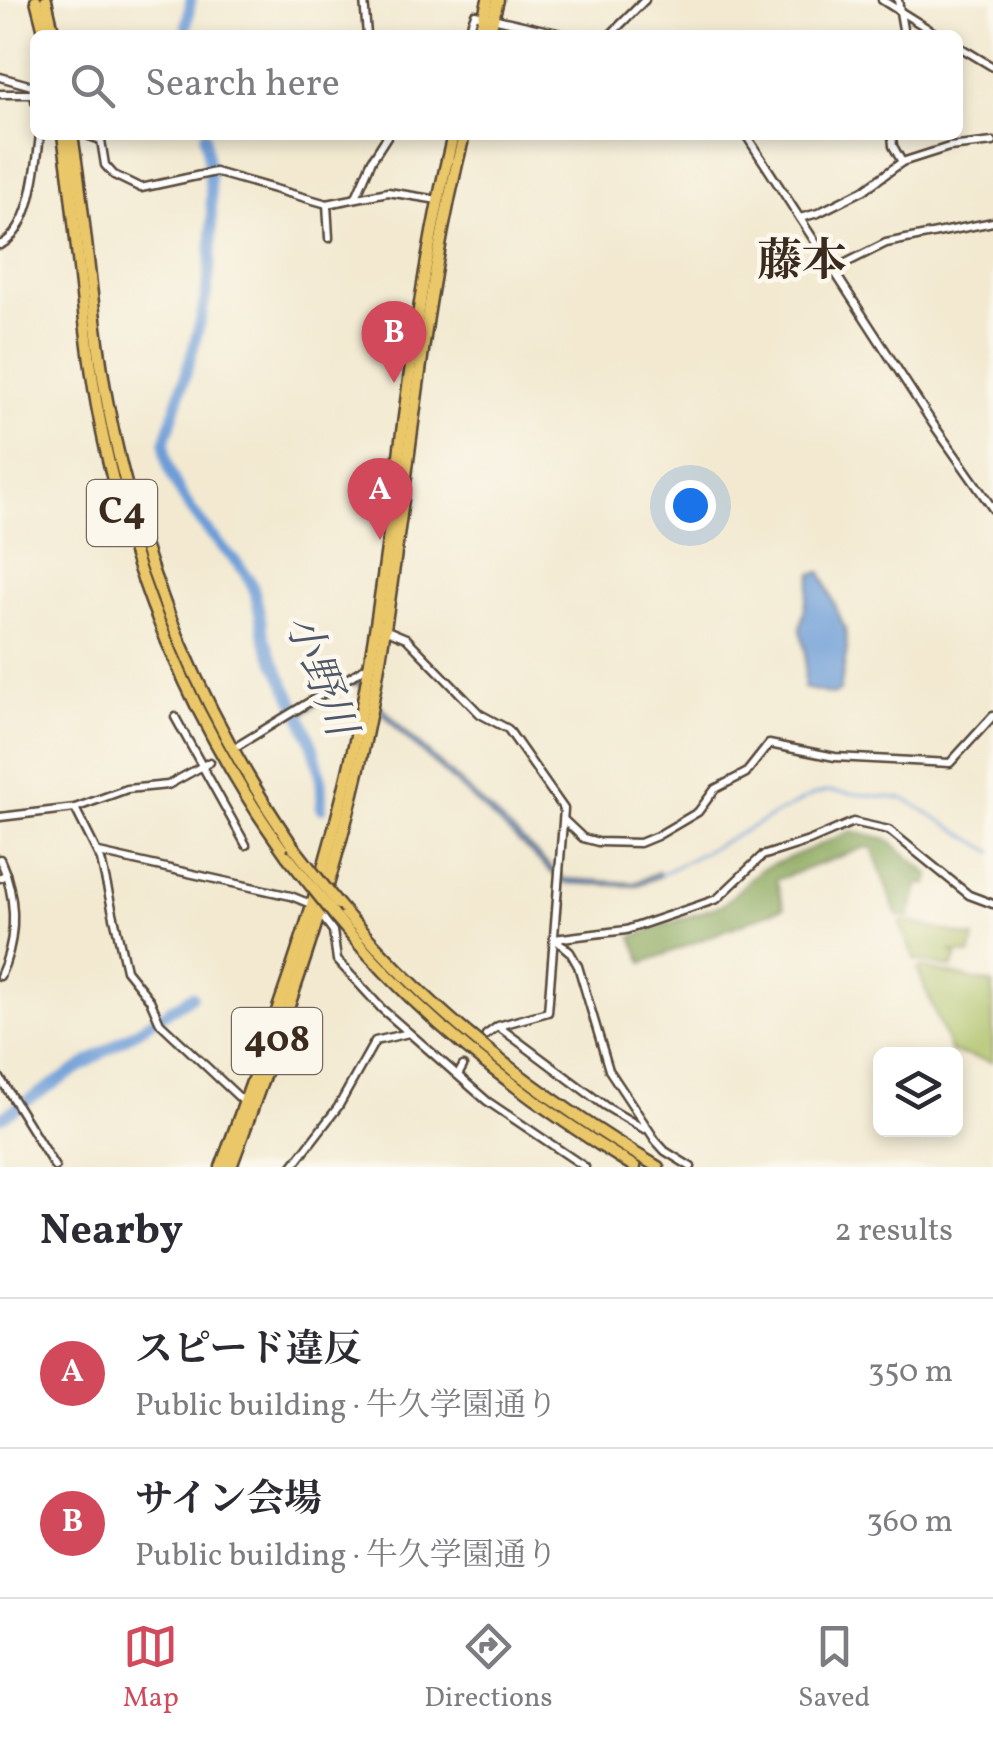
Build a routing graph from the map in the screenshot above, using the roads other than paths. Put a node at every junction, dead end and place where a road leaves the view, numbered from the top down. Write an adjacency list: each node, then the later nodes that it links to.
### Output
1 (36, 0): 11 (highway)
2 (46, 0): 12 (highway)
3 (364, 0): 13 (street)
4 (488, 0): 10 (highway)
5 (498, 0): 10 (highway)
6 (645, 0): 18 (street)
7 (882, 0): 9 (street)
8 (898, 0): 9 (street)
9 (899, 12): 19 (street); 20 (street)
10 (489, 17): 14 (street); 15 (highway); 16 (highway); 17 (street)
11 (43, 30)
12 (53, 30)
13 (367, 30)
14 (468, 30)
15 (482, 30)
16 (489, 30)
17 (545, 30)
18 (615, 30)
19 (903, 30)
20 (930, 30)
21 (963, 49): 22 (street)
22 (993, 67)
23 (0, 78): 24 (street)
24 (30, 86)
25 (0, 94): 26 (street)
26 (30, 98)
27 (39, 140): 44 (street)
28 (64, 140): 58 (highway, C4)
29 (73, 140): 58 (highway, C4)
30 (101, 140): 40 (street)
31 (385, 140): 38 (street)
32 (452, 140): 39 (highway, 408)
33 (463, 140): 47 (highway, 408)
34 (749, 140): 41 (street)
35 (892, 140): 37 (street)
36 (993, 142): 37 (street)
37 (902, 162): 41 (street)
38 (356, 198): 39 (street); 40 (street)
39 (438, 200): 47 (highway, 408)
40 (327, 204): 43 (street)
41 (800, 218): 45 (street)
42 (993, 222): 45 (street)
43 (328, 238)
44 (0, 245)
45 (834, 269): 46 (street)
46 (993, 509)
47 (380, 628): 48 (highway, 408); 56 (street); 63 (highway, 408)
48 (369, 666): 51 (street); 63 (highway, 408)
49 (993, 716): 56 (street)
50 (175, 717): 53 (street)
51 (240, 745)
52 (210, 762): 53 (street)
53 (202, 766): 54 (street); 57 (street)
54 (75, 808): 55 (street); 59 (street)
55 (0, 817)
56 (563, 819): 64 (street)
57 (246, 845)
58 (290, 850): 79 (highway, C4, bridge); 80 (highway, C4, bridge)
59 (99, 854): 63 (street); 72 (street)
60 (0, 859): 61 (street)
61 (3, 876): 65 (street)
62 (993, 904): 64 (street)
63 (317, 910): 67 (street); 72 (highway, 408)
64 (554, 939): 66 (street); 73 (street)
65 (0, 976)
66 (498, 1026): 68 (street); 73 (street)
67 (410, 1033): 70 (street); 77 (street)
68 (486, 1035)
69 (463, 1066): 70 (street)
70 (458, 1075): 78 (street)
71 (0, 1078): 74 (street)
72 (248, 1106): 75 (highway, 408); 76 (highway, 408)
73 (649, 1132): 81 (street)
74 (56, 1167)
75 (221, 1167)
76 (231, 1167)
77 (292, 1167)
78 (584, 1167)
79 (635, 1167)
80 (658, 1167)
81 (690, 1167)

